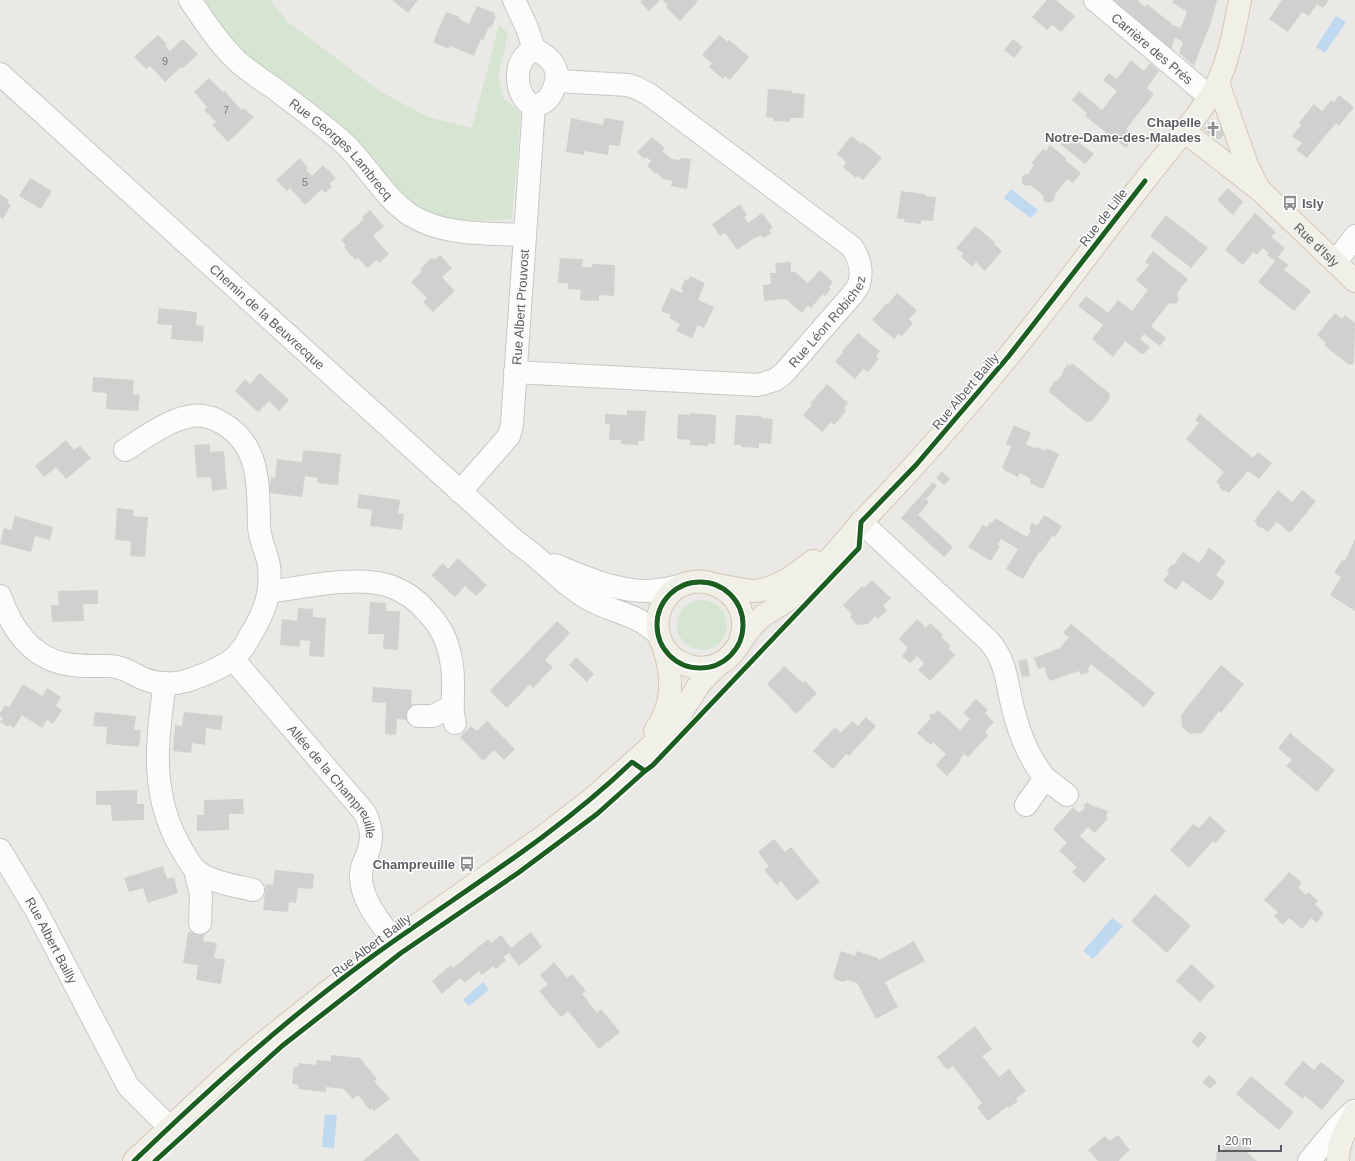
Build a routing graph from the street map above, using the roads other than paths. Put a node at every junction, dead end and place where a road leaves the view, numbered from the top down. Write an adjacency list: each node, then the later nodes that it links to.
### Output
1 (190, 0): 12 (street, Rue Georges Lambrecq)
2 (514, 0): 5 (street)
3 (1095, 0): 8 (street, Carrière des Prés)
4 (1240, 0): 8 (main road, Rue de Lille)
5 (534, 49): 7 (street); 9 (street)
6 (0, 74): 19 (street, Chemin de la Beuvrecque)
7 (558, 81): 9 (street); 17 (street, Rue Léon Robichez)
8 (1214, 90): 10 (main road, Rue de Lille); 11 (main road, Rue d'Isly)
9 (534, 105): 12 (street, Rue Albert Prouvost)
10 (1184, 132): 11 (main road, Rue d'Isly); 15 (main road, Rue de Lille)
11 (1261, 191): 14 (main road, Rue d'Isly)
12 (524, 235): 17 (street, Rue Albert Prouvost)
13 (1355, 236): 14 (street)
14 (1336, 262): 16 (main road, Rue d'Isly)
15 (1078, 266): 20 (main road, Rue Albert Bailly)
16 (1355, 281)
17 (515, 372): 19 (street, Rue Albert Prouvost)
18 (125, 450): 24 (street)
19 (460, 492): 21 (street, Chemin de la Beuvrecque)
20 (861, 522): 22 (main road); 27 (main road); 33 (street)
21 (537, 558): 23 (street, Chemin de la Beuvrecque); 26 (street, Chemin de la Beuvrecque)
22 (715, 584): 23 (main road); 27 (main road)
23 (683, 586): 26 (main road)
24 (269, 592): 28 (street); 31 (street)
25 (0, 596): 30 (street)
26 (661, 641): 29 (main road); 32 (main road)
27 (739, 644): 29 (main road)
28 (233, 659): 30 (street); 40 (street, Allée de la Champreuille)
29 (720, 663): 32 (main road)
30 (165, 683): 37 (street)
31 (418, 716)
32 (632, 762): 40 (main road, Rue Albert Bailly)
33 (1045, 778): 34 (street); 35 (street)
34 (1067, 795)
35 (1026, 805)
36 (0, 850): 42 (street, Rue Albert Bailly)
37 (195, 870): 38 (street); 39 (street)
38 (253, 890)
39 (200, 923)
40 (394, 941): 42 (main road, Rue Albert Bailly)
41 (1355, 1111): 44 (street); 45 (main road)
42 (169, 1127): 43 (main road, Rue Albert Bailly)
43 (134, 1161)
44 (1309, 1161)
45 (1338, 1161)

